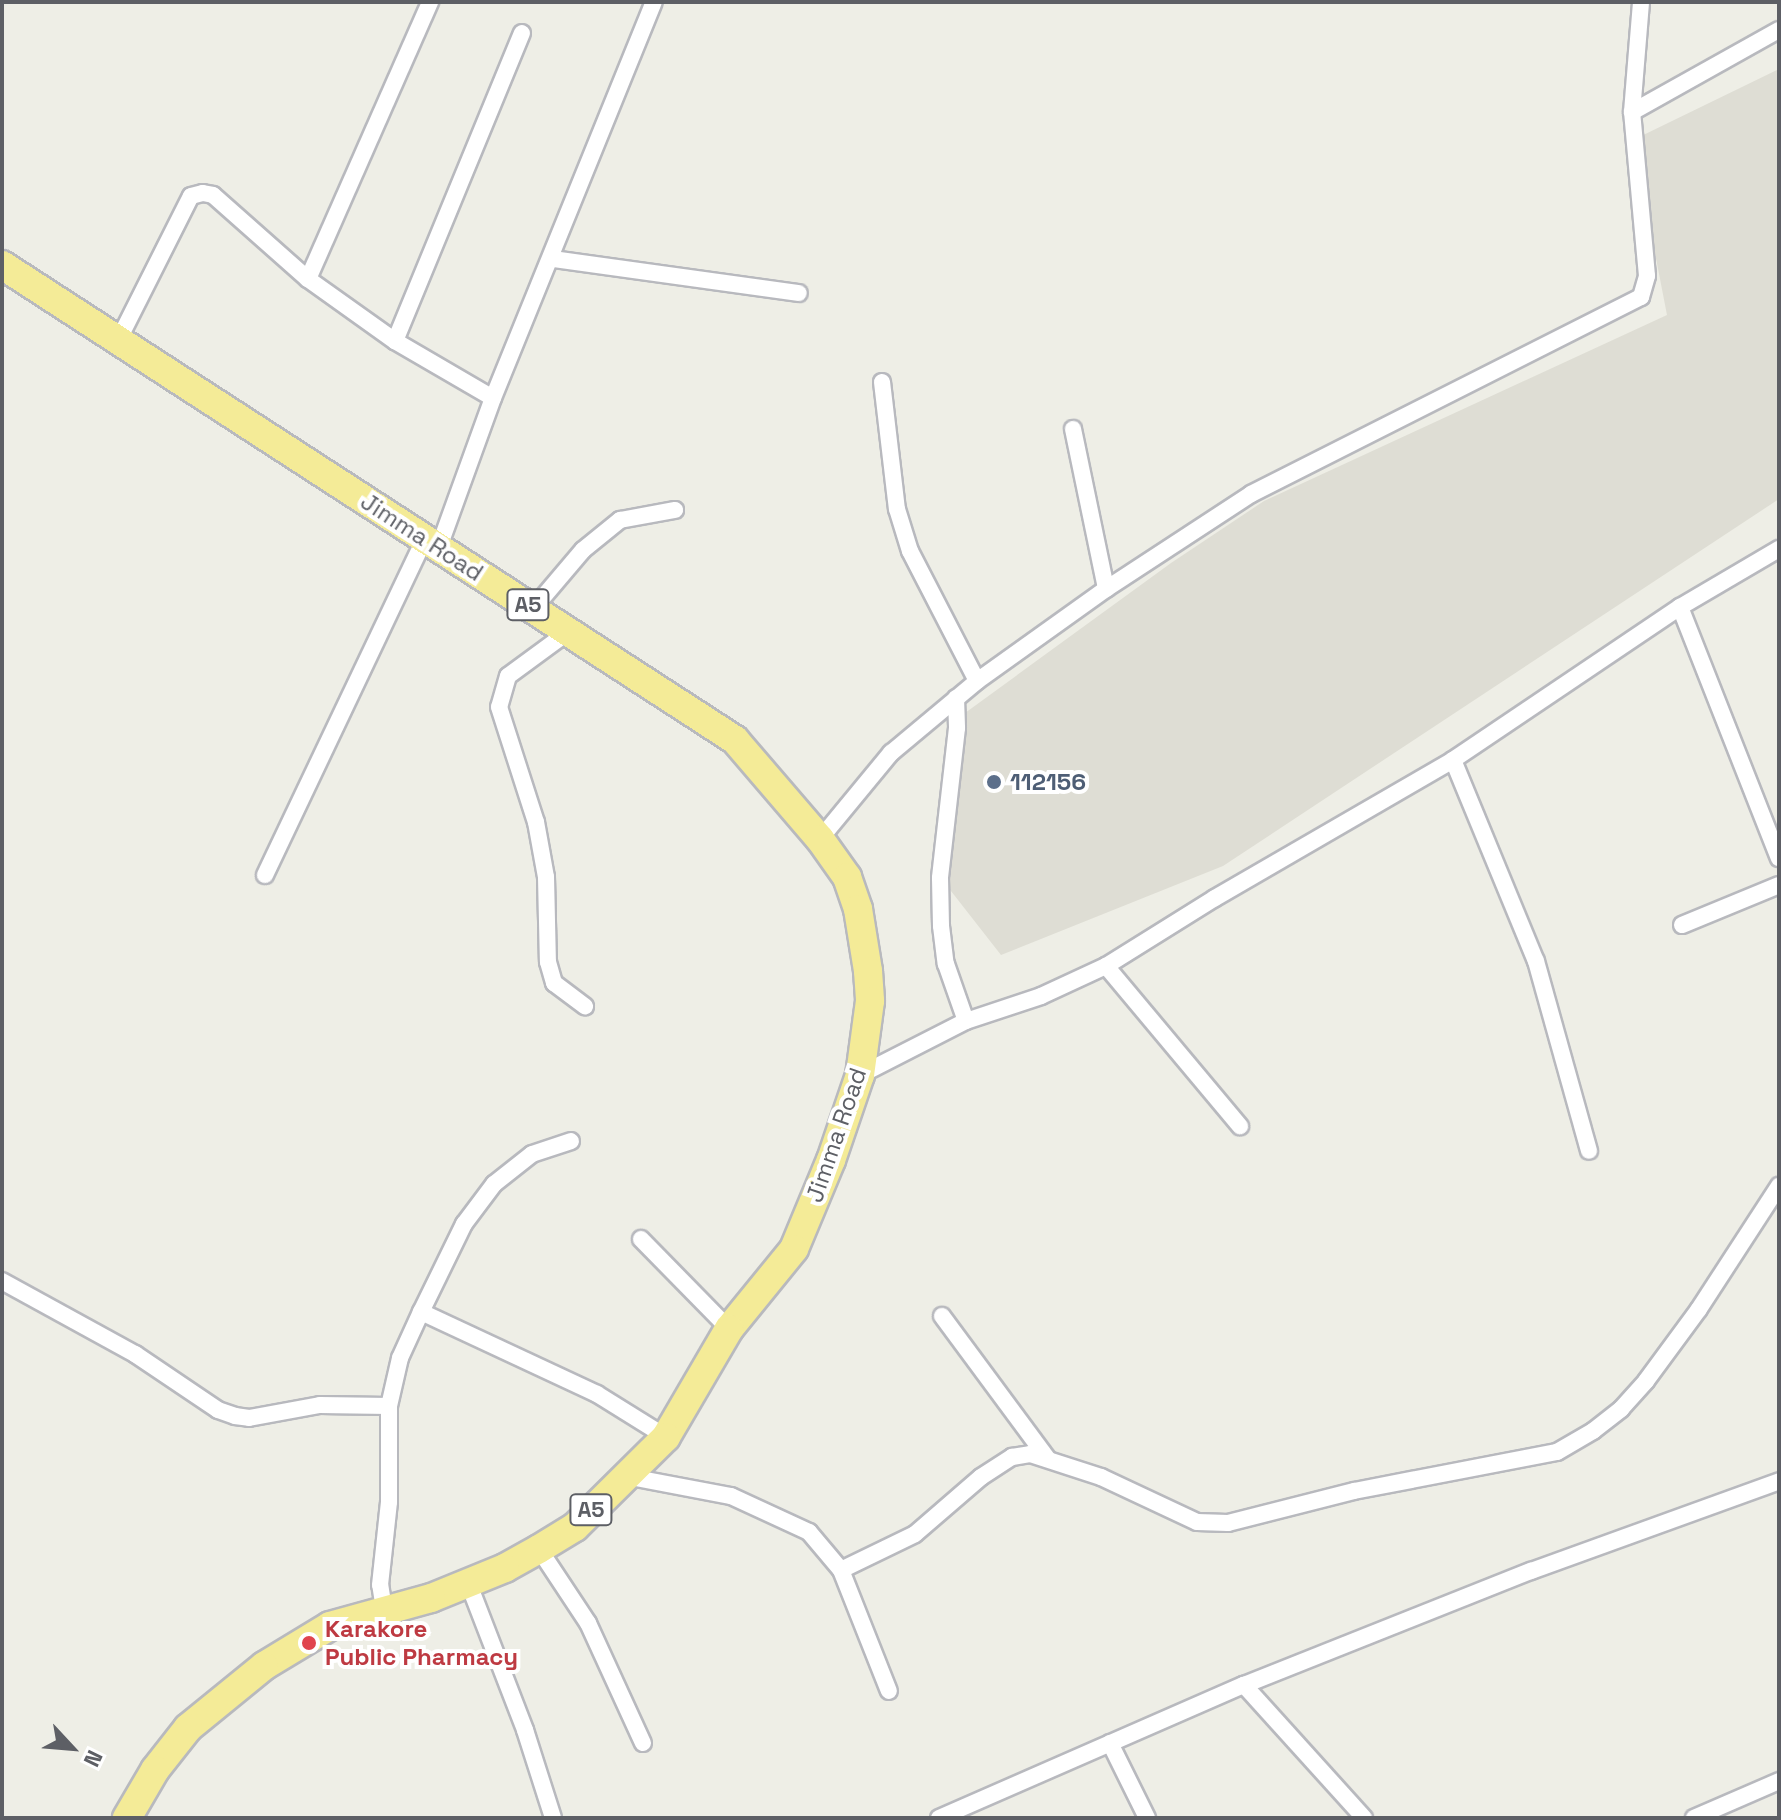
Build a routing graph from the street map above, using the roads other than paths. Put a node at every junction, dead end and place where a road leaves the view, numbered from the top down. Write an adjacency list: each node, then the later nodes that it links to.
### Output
1 (430, 2): 9 (street)
2 (654, 2): 7 (street)
3 (1641, 2): 6 (street)
4 (1779, 30): 6 (street)
5 (522, 33): 12 (street)
6 (1632, 112): 19 (street)
7 (553, 259): 10 (street); 14 (street)
8 (2, 265): 11 (highway, Jimma Road / A5)
9 (308, 279): 11 (street); 12 (street)
10 (799, 293)
11 (118, 341): 17 (highway, Jimma Road / A5)
12 (395, 341): 14 (street)
13 (882, 382): 23 (street)
14 (493, 398): 17 (street)
15 (1073, 429): 19 (street)
16 (675, 510): 21 (street)
17 (432, 543): 21 (highway, Jimma Road / A5); 28 (street)
18 (1779, 549): 20 (street)
19 (1106, 589): 23 (street)
20 (1680, 607): 25 (street); 27 (street)
21 (533, 609): 22 (highway, Jimma Road / A5)
22 (568, 632): 26 (highway, Jimma Road / A5); 32 (street)
23 (977, 681): 24 (street)
24 (956, 698): 26 (street); 33 (street)
25 (1453, 760): 31 (street); 37 (street)
26 (820, 839): 34 (highway, Jimma Road / A5)
27 (1779, 858)
28 (265, 875)
29 (1779, 885): 30 (street)
30 (1682, 925)
31 (1106, 966): 33 (street); 35 (street)
32 (585, 1006)
33 (966, 1021): 34 (street)
34 (860, 1075): 43 (highway, Jimma Road / A5)
35 (1240, 1126)
36 (571, 1141): 41 (street)
37 (1589, 1151)
38 (1779, 1186): 46 (street)
39 (641, 1239): 43 (street)
40 (2, 1281): 44 (street)
41 (421, 1312): 44 (street); 45 (street)
42 (942, 1316): 46 (street)
43 (729, 1329): 45 (highway, Jimma Road / A5)
44 (389, 1406): 52 (street)
45 (666, 1437): 47 (highway, Jimma Road / A5)
46 (1047, 1458): 50 (street)
47 (623, 1476): 49 (highway, Jimma Road / A5); 50 (street)
48 (1779, 1481): 53 (street)
49 (539, 1549): 51 (highway, Jimma Road / A5); 55 (street)
50 (841, 1570): 54 (street)
51 (468, 1582): 52 (highway, Jimma Road / A5); 59 (street)
52 (384, 1609): 58 (highway, Jimma Road / A5)
53 (1244, 1685): 56 (street); 62 (street)
54 (889, 1691)
55 (643, 1743)
56 (1110, 1743): 60 (street); 61 (street)
57 (1779, 1781): 63 (street)
58 (127, 1818)
59 (553, 1818)
60 (939, 1818)
61 (1147, 1818)
62 (1364, 1818)
63 (1694, 1818)

